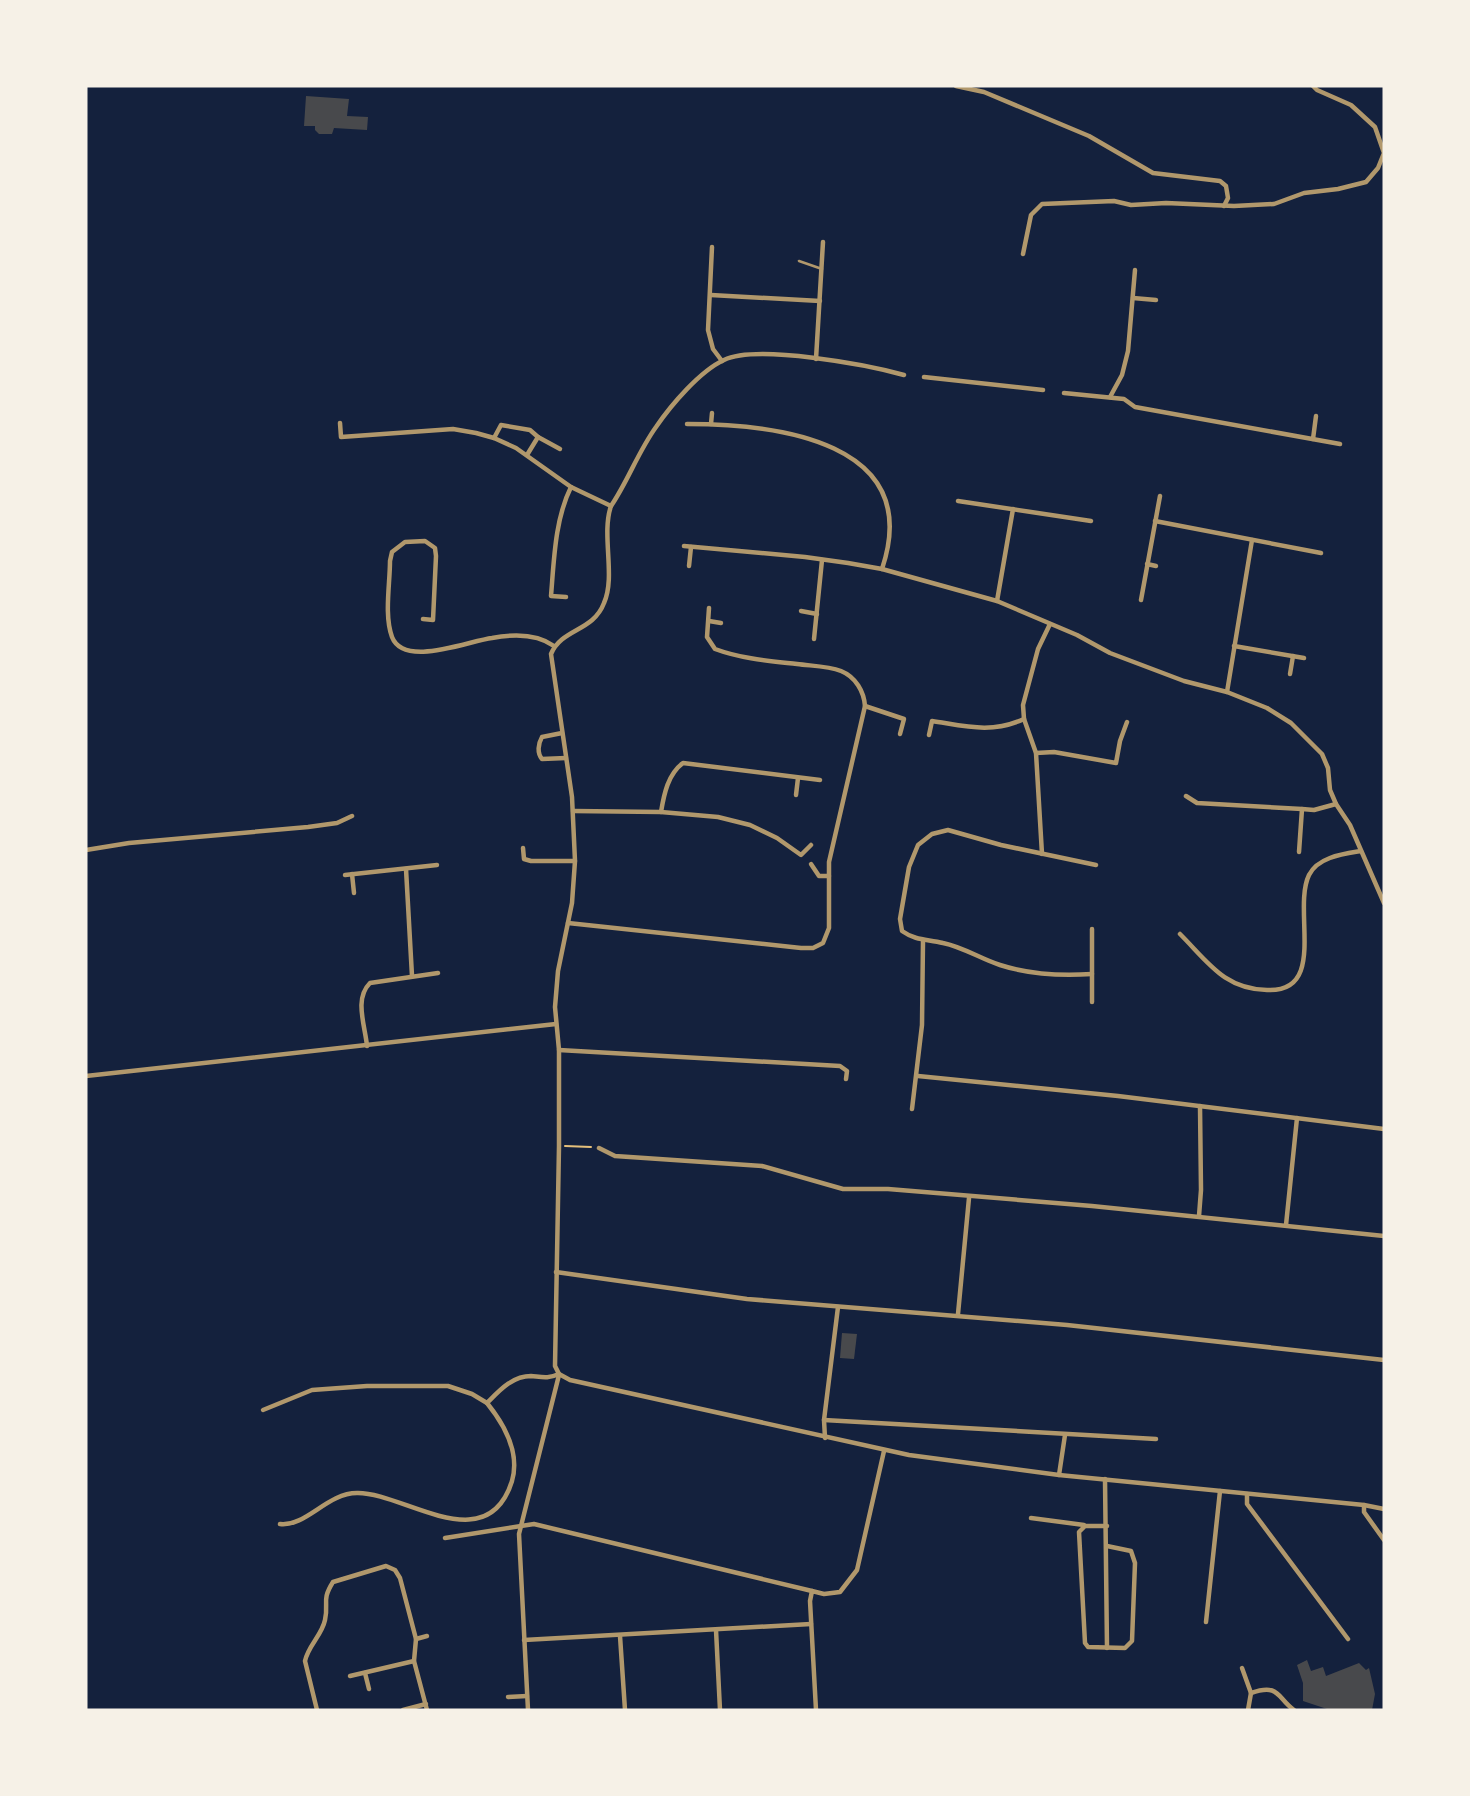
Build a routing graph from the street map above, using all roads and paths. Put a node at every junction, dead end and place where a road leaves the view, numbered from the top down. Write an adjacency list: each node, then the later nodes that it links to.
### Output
1 (956, 86): 3 (street)
2 (1313, 86): 3 (street)
3 (1224, 206): 6 (street)
4 (822, 242): 8 (street)
5 (712, 247): 10 (street)
6 (1023, 254)
7 (799, 261): 8 (lane)
8 (822, 269): 13 (street)
9 (1135, 270): 11 (street)
10 (711, 295): 13 (street); 15 (street)
11 (1133, 298): 12 (street); 20 (street)
12 (1156, 300)
13 (820, 301): 14 (street)
14 (816, 359): 15 (street); 16 (street)
15 (722, 361): 35 (street)
16 (904, 375)
17 (924, 377): 18 (street)
18 (1043, 390)
19 (1064, 393): 20 (street)
20 (1110, 397): 28 (street)
21 (712, 413): 25 (street)
22 (1317, 416): 28 (street)
23 (340, 423): 27 (street)
24 (687, 424): 25 (street)
25 (711, 424): 47 (street)
26 (538, 437): 27 (street); 30 (street); 31 (street)
27 (495, 438): 31 (street)
28 (1313, 439): 29 (street)
29 (1340, 444)
30 (559, 449)
31 (527, 454): 32 (street)
32 (571, 486): 35 (street); 48 (street)
33 (1160, 496): 38 (street)
34 (958, 501): 36 (street)
35 (611, 506): 59 (street)
36 (1013, 509): 37 (street); 50 (street)
37 (1091, 521)
38 (1155, 521): 39 (street); 44 (street)
39 (1252, 540): 42 (street); 60 (street)
40 (684, 546): 41 (street)
41 (691, 547): 43 (street); 45 (street)
42 (1321, 553)
43 (822, 559): 47 (street); 53 (street)
44 (1147, 564): 46 (street); 49 (street)
45 (689, 566)
46 (1156, 566)
47 (882, 569): 50 (street)
48 (566, 597)
49 (1141, 600)
50 (998, 601): 57 (street)
51 (709, 608): 55 (street)
52 (801, 611): 53 (street)
53 (817, 614): 58 (street)
54 (423, 619): 59 (street)
55 (709, 621): 56 (street); 65 (street)
56 (721, 623)
57 (1050, 624): 64 (street); 66 (street)
58 (814, 639)
59 (554, 646): 68 (street)
60 (1234, 646): 61 (street); 64 (street)
61 (1293, 656): 62 (street); 63 (street)
62 (1304, 658)
63 (1290, 674)
64 (1227, 692): 77 (street)
65 (864, 706): 69 (street); 95 (street)
66 (1024, 719): 70 (street); 71 (street)
67 (1127, 722): 71 (street)
68 (562, 733): 72 (street); 72 (street)
69 (900, 734)
70 (929, 735)
71 (1036, 753): 87 (street)
72 (566, 758): 79 (street)
73 (798, 778): 74 (street); 75 (street); 80 (street)
74 (820, 780)
75 (796, 795)
76 (1186, 796): 78 (street)
77 (1336, 804): 78 (street); 85 (street)
78 (1302, 809): 86 (street)
79 (573, 811): 80 (street); 88 (street)
80 (660, 812): 82 (street)
81 (352, 816): 84 (street)
82 (811, 845)
83 (523, 848): 88 (street)
84 (86, 850)
85 (1361, 851): 97 (street); 100 (street)
86 (1298, 852)
87 (1042, 854): 91 (street); 101 (street)
88 (575, 861): 98 (street)
89 (811, 864): 95 (street)
90 (437, 865): 92 (street)
91 (1097, 865)
92 (406, 869): 93 (street); 104 (street)
93 (352, 874): 94 (street); 96 (street)
94 (345, 875)
95 (828, 876): 98 (street)
96 (354, 893)
97 (1384, 904)
98 (568, 923): 106 (street)
99 (1092, 929): 103 (street)
100 (1180, 934)
101 (923, 941): 103 (street); 110 (street)
102 (436, 972): 104 (street)
103 (1092, 974): 105 (street)
104 (412, 976): 107 (street)
105 (1092, 1002)
106 (556, 1024): 107 (street); 108 (street)
107 (367, 1046): 109 (street)
108 (559, 1050): 111 (street); 116 (street)
109 (86, 1075)
110 (918, 1076): 112 (street); 113 (street)
111 (846, 1079)
112 (1200, 1106): 114 (street); 119 (street)
113 (912, 1109)
114 (1297, 1118): 115 (street); 120 (street)
115 (1384, 1129)
116 (559, 1146): 117 (path); 122 (street)
117 (599, 1148): 118 (street)
118 (969, 1198): 119 (street); 124 (street)
119 (1199, 1216): 120 (street)
120 (1286, 1226): 121 (street)
121 (1384, 1236)
122 (556, 1272): 123 (street); 126 (street)
123 (838, 1307): 124 (street); 129 (street)
124 (958, 1314): 125 (street)
125 (1384, 1360)
126 (559, 1374): 127 (street); 131 (street); 142 (street)
127 (487, 1403): 128 (street); 141 (street)
128 (263, 1410)
129 (824, 1420): 130 (street); 131 (street)
130 (1065, 1435): 132 (street); 134 (street)
131 (825, 1438): 133 (street)
132 (1156, 1439)
133 (884, 1451): 134 (street); 148 (street)
134 (1059, 1475): 135 (street)
135 (1105, 1479): 136 (street); 144 (street)
136 (1220, 1491): 137 (street); 149 (street)
137 (1247, 1494): 138 (street); 155 (street)
138 (1364, 1505): 139 (street); 146 (street)
139 (1384, 1509)
140 (1031, 1518): 143 (street)
141 (280, 1524)
142 (521, 1525): 145 (street); 148 (street); 156 (street)
143 (1085, 1525): 144 (street); 157 (street)
144 (1107, 1526): 147 (street)
145 (445, 1538)
146 (1384, 1540)
147 (1107, 1546): 157 (street); 157 (street)
148 (811, 1591): 150 (street)
149 (1206, 1622)
150 (811, 1624): 151 (street); 172 (street)
151 (716, 1630): 153 (street); 171 (street)
152 (427, 1636): 154 (street)
153 (620, 1636): 156 (street); 170 (street)
154 (415, 1639): 158 (street); 167 (street)
155 (1348, 1639)
156 (524, 1640): 164 (street)
157 (1107, 1648)
158 (414, 1661): 160 (street); 166 (street)
159 (1242, 1668): 163 (street)
160 (365, 1673): 161 (street); 162 (street)
161 (350, 1676)
162 (369, 1689)
163 (1251, 1693): 173 (street); 174 (street)
164 (527, 1696): 165 (street); 169 (street)
165 (508, 1697)
166 (426, 1707): 168 (street)
167 (317, 1710)
168 (402, 1710)
169 (528, 1710)
170 (625, 1710)
171 (720, 1710)
172 (816, 1710)
173 (1248, 1710)
174 (1294, 1710)

